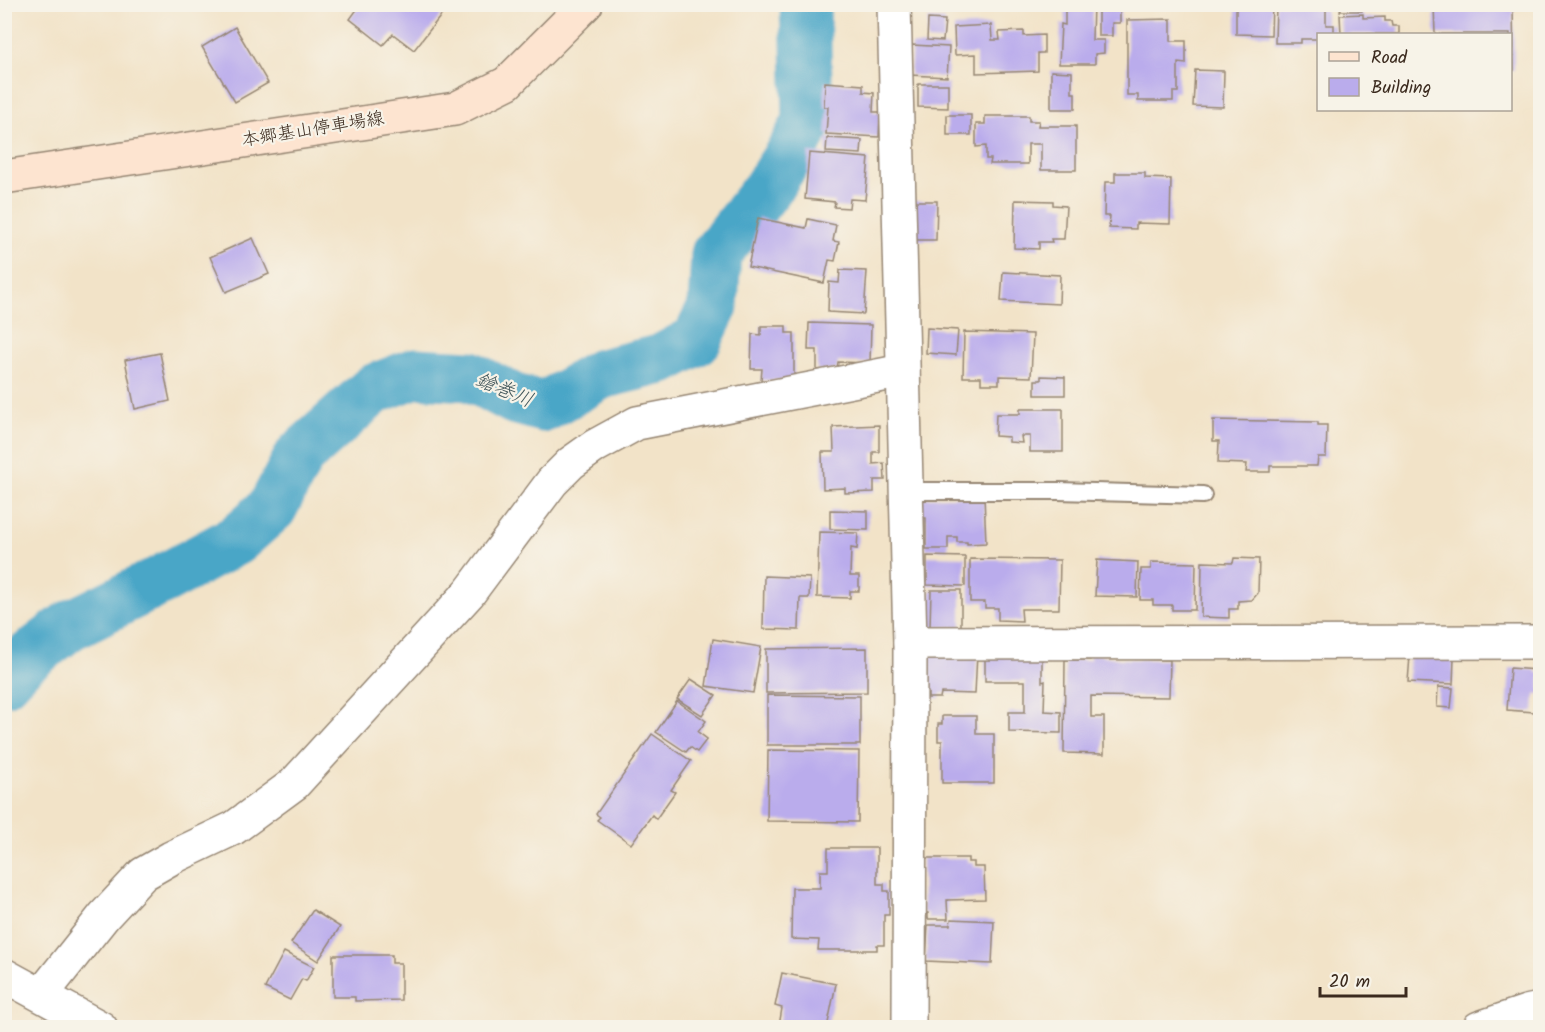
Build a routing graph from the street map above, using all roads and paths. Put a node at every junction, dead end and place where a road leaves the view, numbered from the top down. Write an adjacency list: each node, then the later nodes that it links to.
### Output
1 (586, 4): 3 (main road, 本郷基山停車場線)
2 (894, 4): 4 (street)
3 (4, 177)
4 (903, 371): 5 (street); 10 (street)
5 (906, 491): 6 (lane); 8 (street)
6 (1203, 495)
7 (1540, 642): 8 (street)
8 (910, 643): 13 (street)
9 (4, 975): 10 (street)
10 (42, 994): 12 (street)
11 (1540, 1009): 14 (street)
12 (101, 1028)
13 (909, 1028)
14 (1479, 1028)

